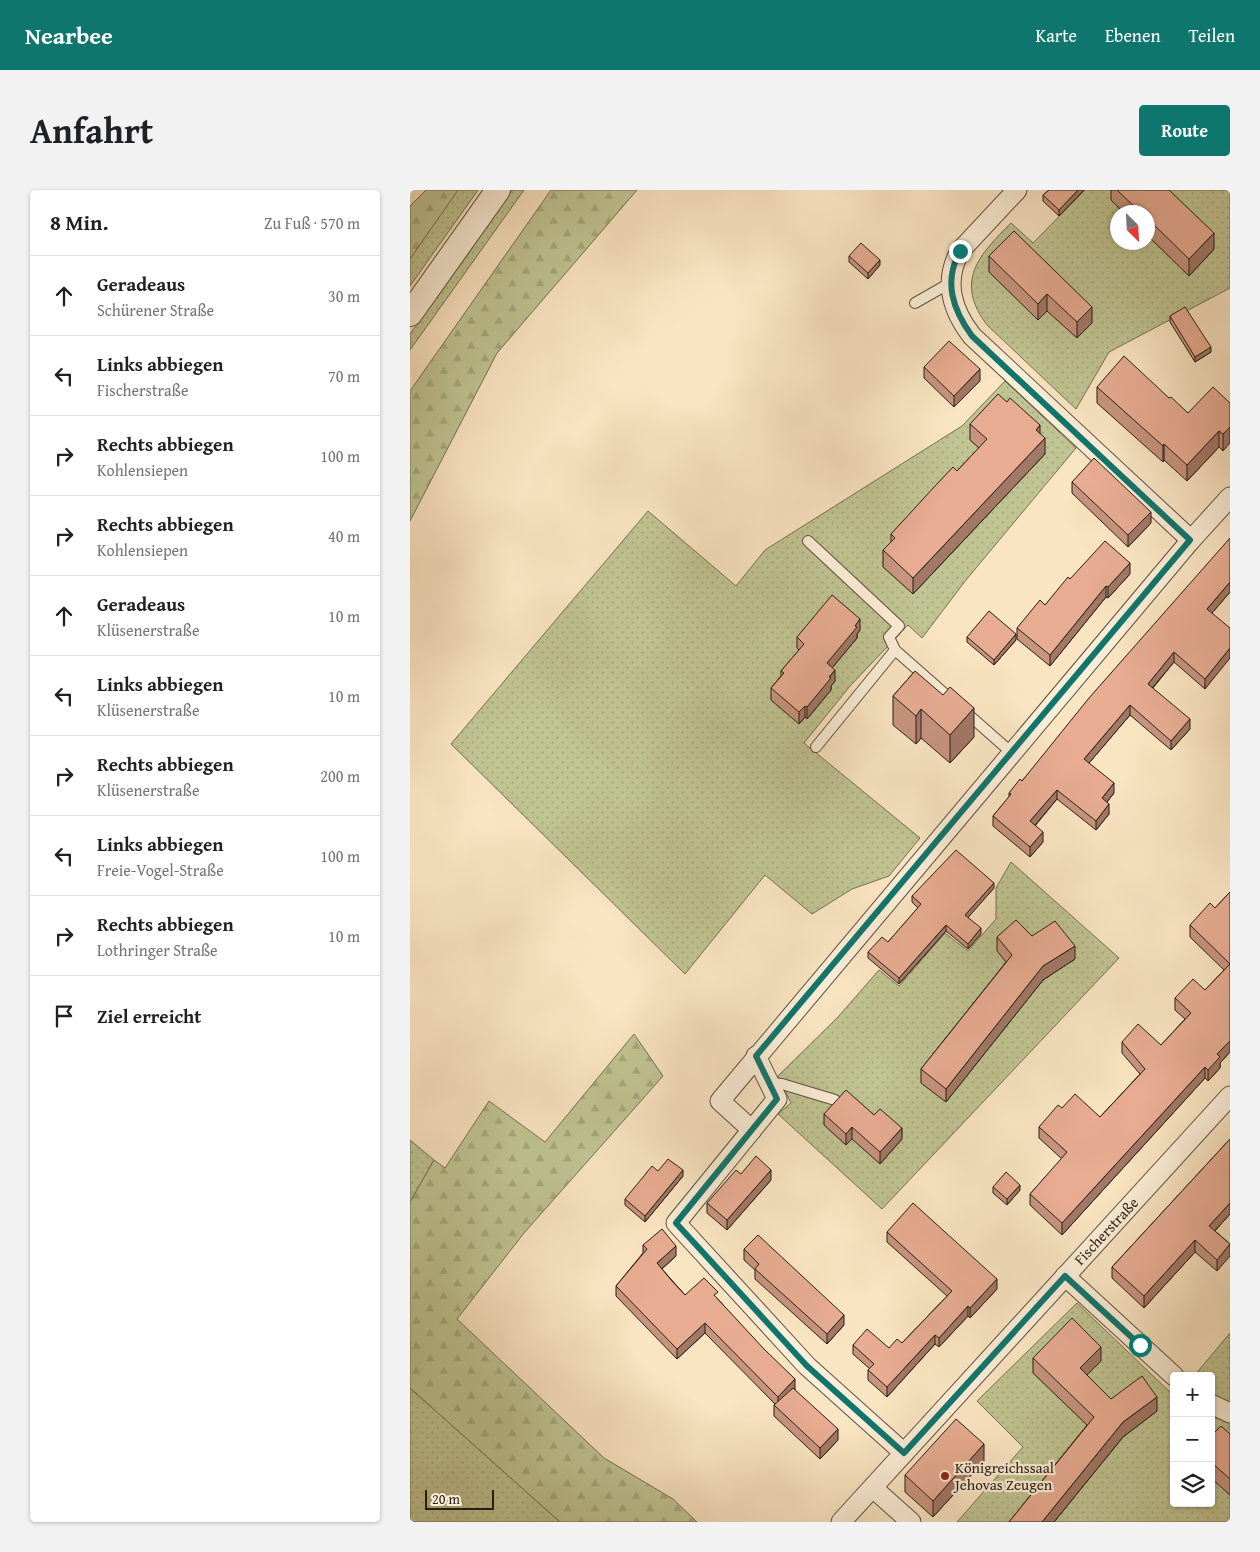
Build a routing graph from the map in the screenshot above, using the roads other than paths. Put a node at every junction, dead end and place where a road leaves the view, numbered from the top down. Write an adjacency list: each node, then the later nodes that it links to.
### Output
1 (498, 190): 5 (street)
2 (1017, 190): 3 (street)
3 (950, 283): 4 (lane); 7 (street)
4 (915, 303)
5 (410, 314)
6 (1227, 504): 7 (street)
7 (1190, 540): 11 (street)
8 (808, 541): 9 (lane)
9 (896, 650): 10 (lane); 11 (lane)
10 (816, 747)
11 (1012, 753): 12 (street)
12 (756, 1056): 13 (street); 16 (street)
13 (769, 1084): 15 (lane); 16 (street)
14 (1230, 1096): 17 (street, Fischerstraße)
15 (835, 1100)
16 (752, 1130): 21 (street)
17 (1065, 1276): 18 (street); 21 (street, Fischerstraße)
18 (1170, 1372)
19 (1215, 1406): 20 (street)
20 (1230, 1412)
21 (904, 1453): 22 (street, Fischerstraße)
22 (873, 1488): 23 (street, Fischerstraße); 24 (street)
23 (841, 1522)
24 (911, 1522)

